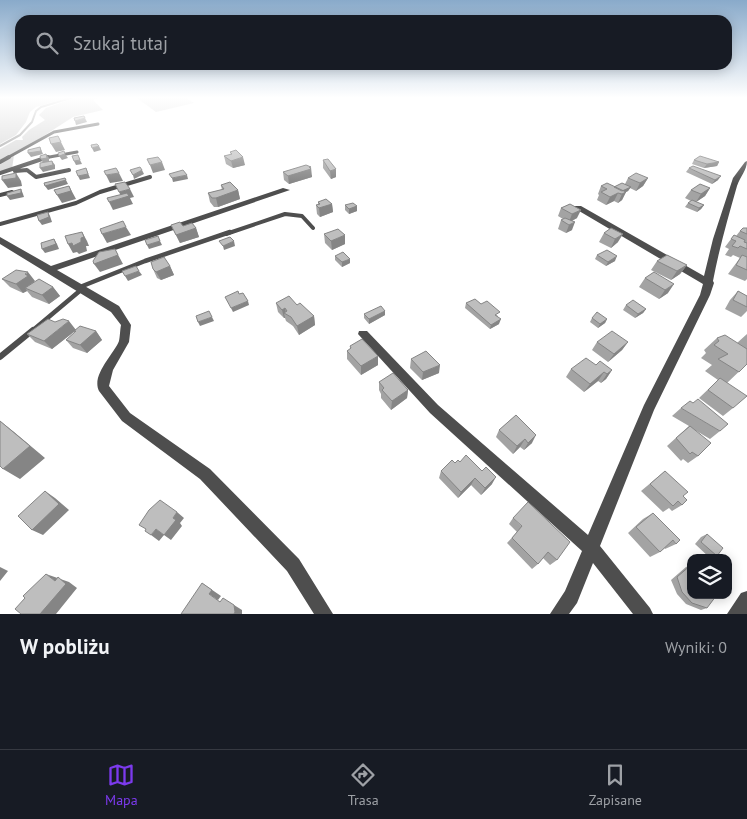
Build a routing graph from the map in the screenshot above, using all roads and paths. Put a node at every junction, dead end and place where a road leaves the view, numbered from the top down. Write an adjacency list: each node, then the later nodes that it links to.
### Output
1 (83, 127): 3 (lane)
2 (77, 152): 6 (lane)
3 (0, 162)
4 (747, 164): 16 (street)
5 (69, 170): 6 (lane)
6 (0, 174)
7 (150, 178): 12 (lane)
8 (286, 190): 15 (street)
9 (18, 191): 10 (lane)
10 (0, 195)
11 (578, 208): 16 (street)
12 (0, 224)
13 (313, 228): 17 (lane)
14 (0, 240): 15 (street)
15 (52, 269): 17 (street)
16 (709, 283): 20 (street)
17 (81, 288): 19 (lane); 22 (street)
18 (363, 334): 20 (street)
19 (0, 357)
20 (592, 549): 23 (street); 24 (street)
21 (747, 599): 25 (street)
22 (324, 614)
23 (559, 614)
24 (644, 614)
25 (736, 614)

